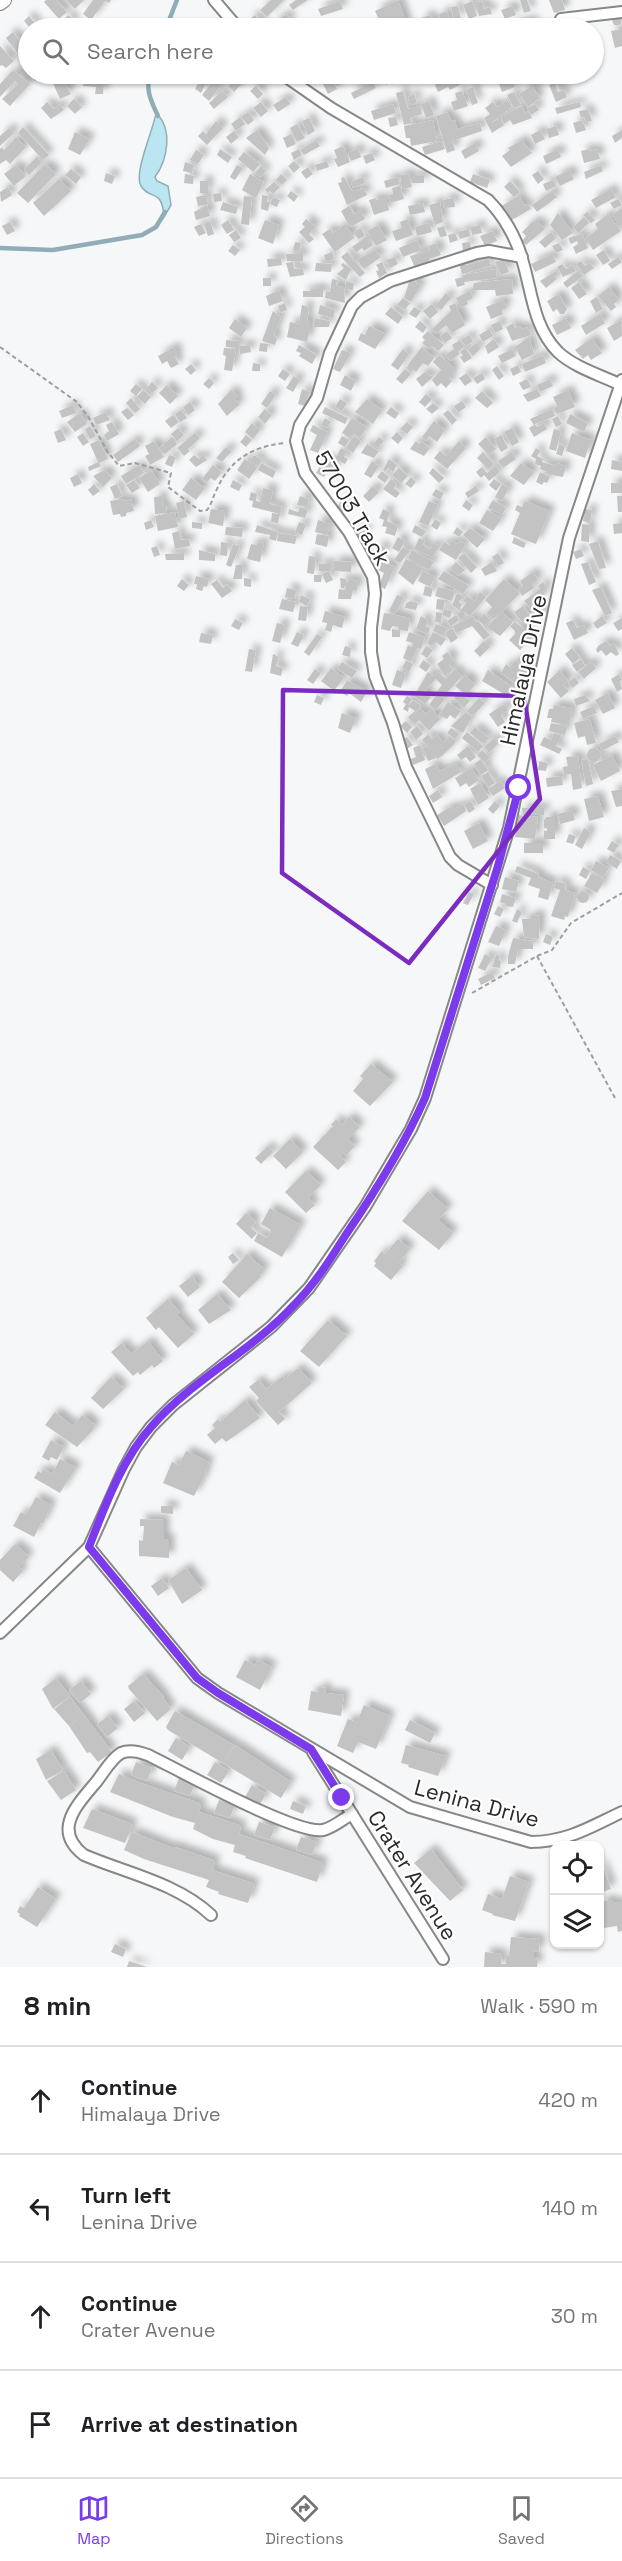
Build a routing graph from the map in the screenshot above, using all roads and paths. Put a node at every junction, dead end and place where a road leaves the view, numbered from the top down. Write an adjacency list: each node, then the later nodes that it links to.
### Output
1 (4, 0): 3 (street)
2 (214, 0): 5 (street)
3 (0, 3)
4 (622, 12): 6 (street)
5 (229, 18)
6 (570, 18)
7 (296, 84): 8 (street)
8 (522, 257): 10 (street); 11 (street, 57003 Track)
9 (0, 348): 11 (path)
10 (621, 382): 12 (street, Himalaya Drive)
11 (296, 441): 12 (street, 57003 Track)
12 (492, 885): 17 (street, Himalaya Drive)
13 (622, 893): 14 (path)
14 (537, 956): 15 (path); 16 (path)
15 (471, 993)
16 (615, 1098)
17 (89, 1547): 18 (street, Himalaya Drive); 19 (street, Lenina Drive)
18 (0, 1633)
19 (311, 1749): 20 (street, Lenina Drive); 21 (street, Crater Avenue)
20 (622, 1812)
21 (352, 1814): 22 (street); 23 (street, Crater Avenue)
22 (211, 1915)
23 (442, 1959)

